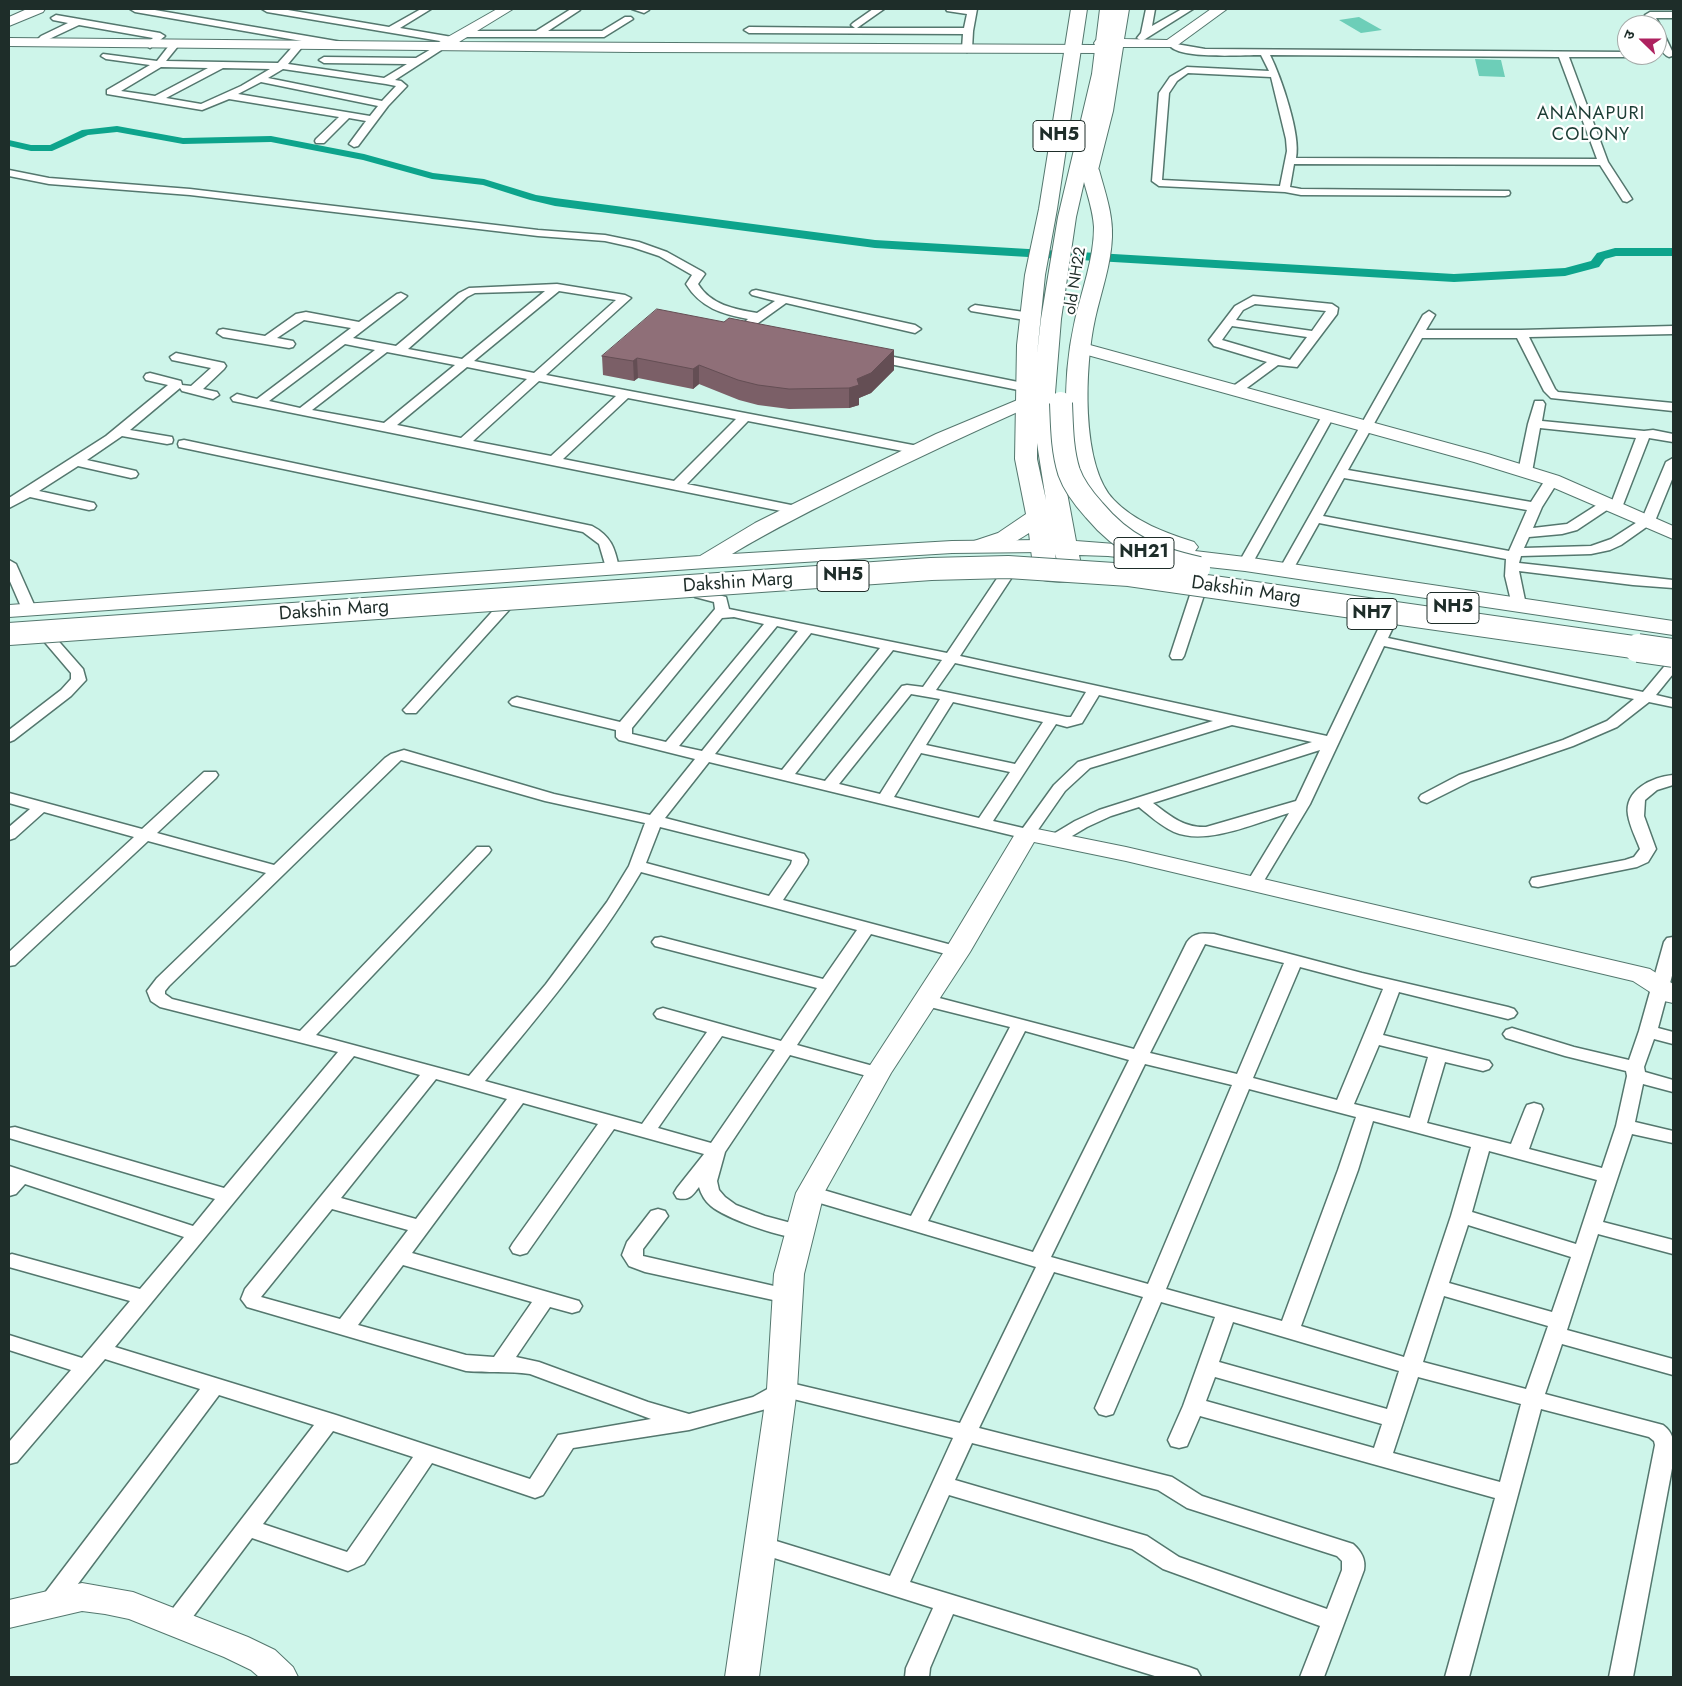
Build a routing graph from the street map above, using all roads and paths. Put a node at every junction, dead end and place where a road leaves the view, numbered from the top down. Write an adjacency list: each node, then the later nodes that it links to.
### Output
1 (33, 9): 2 (street)
2 (38, 9): 24 (street)
3 (135, 9): 21 (street)
4 (203, 9): 21 (street)
5 (267, 9): 27 (street)
6 (506, 9): 31 (street)
7 (877, 9): 26 (street)
8 (950, 9): 17 (street)
9 (1080, 9): 37 (highway, NH5)
10 (1108, 9): 34 (highway, NH5)
11 (1122, 9): 34 (street)
12 (1150, 9): 34 (street)
13 (1188, 9): 34 (street)
14 (408, 10): 15 (street)
15 (424, 10): 27 (street)
16 (575, 10): 30 (street)
17 (972, 10): 29 (street)
18 (1226, 11): 34 (street); 40 (street)
19 (1673, 14): 20 (street)
20 (1650, 15)
21 (186, 17): 39 (street)
22 (56, 18): 25 (street)
23 (628, 19): 30 (street)
24 (9, 22)
25 (78, 22): 33 (street); 35 (street)
26 (856, 25)
27 (390, 30): 31 (street)
28 (749, 30): 29 (street)
29 (968, 31): 41 (street)
30 (537, 34): 31 (street)
31 (452, 40): 39 (street); 41 (street); 47 (street)
32 (9, 42): 33 (street)
33 (40, 42): 35 (street)
34 (1123, 43): 37 (street); 40 (street); 63 (highway, NH5)
35 (150, 45): 36 (street)
36 (174, 45): 38 (street); 48 (street)
37 (1073, 45): 41 (street); 76 (highway, NH5)
38 (298, 46): 39 (street); 50 (street)
39 (350, 46)
40 (1176, 47): 42 (street)
41 (967, 49)
42 (1264, 52): 44 (street); 51 (street)
43 (1617, 54): 44 (street)
44 (1563, 55): 62 (street)
45 (106, 56): 48 (street)
46 (324, 60): 47 (street)
47 (416, 61): 53 (street)
48 (160, 64): 49 (street); 55 (street)
49 (221, 65): 50 (street); 55 (street)
50 (281, 66): 52 (street); 53 (street)
51 (1275, 74): 61 (street); 65 (street)
52 (260, 79): 54 (street); 56 (street)
53 (386, 81): 56 (street)
54 (230, 96): 55 (street); 57 (street)
55 (155, 100)
56 (384, 104): 58 (street)
57 (346, 116): 58 (street); 59 (street)
58 (372, 119): 60 (street)
59 (320, 141)
60 (354, 144)
61 (1291, 161): 62 (street); 65 (street)
62 (1603, 162): 67 (street)
63 (1084, 168): 68 (highway, NH7); 68 (highway, NH5)
64 (9, 173): 75 (street)
65 (1285, 189): 66 (street)
66 (1505, 193)
67 (1626, 199)
68 (1078, 270): 89 (highway, NH7); 141 (highway, NH5); 146 (highway, old NH22, bridge)
69 (557, 287): 91 (street); 95 (street); 96 (street)
70 (756, 293): 72 (street)
71 (401, 296): 78 (street)
72 (785, 299): 75 (street); 79 (street)
73 (975, 309): 76 (street)
74 (1429, 315): 83 (street)
75 (758, 317): 81 (street)
76 (1031, 317): 103 (highway, NH5)
77 (1229, 322): 85 (street); 85 (street); 94 (street)
78 (360, 326): 86 (street); 87 (street)
79 (915, 329)
80 (1673, 330): 84 (street)
81 (758, 332)
82 (223, 334): 86 (street)
83 (1419, 334): 84 (street); 113 (street)
84 (1521, 334): 107 (street)
85 (1315, 335): 94 (street)
86 (267, 340): 88 (street)
87 (343, 340): 90 (street); 105 (street)
88 (289, 344)
89 (1079, 347): 100 (street); 146 (highway, NH7)
90 (385, 348): 91 (street); 108 (street)
91 (398, 350): 95 (street)
92 (860, 354): 103 (street)
93 (176, 357): 99 (street)
94 (1276, 361): 100 (street)
95 (464, 363): 96 (street); 112 (street)
96 (537, 377): 101 (street); 118 (street)
97 (150, 378): 98 (street)
98 (177, 384): 99 (street); 114 (street)
99 (194, 390): 102 (street)
100 (1236, 390): 109 (street)
101 (625, 394): 110 (street); 122 (street)
102 (214, 395)
103 (1027, 395): 120 (street); 135 (highway, NH5)
104 (237, 398): 105 (street)
105 (260, 403): 108 (street)
106 (1539, 404): 111 (street)
107 (1673, 407)
108 (302, 412): 112 (street)
109 (1328, 416): 113 (street); 146 (street)
110 (745, 417): 120 (street); 128 (street)
111 (1534, 424): 115 (street); 124 (street)
112 (386, 426): 118 (street)
113 (1367, 427): 124 (street); 125 (street)
114 (119, 432): 117 (street); 121 (street)
115 (1644, 435): 116 (street); 131 (street)
116 (1673, 438)
117 (167, 440)
118 (464, 442): 122 (street)
119 (184, 444): 145 (street)
120 (918, 450): 134 (street)
121 (75, 461): 126 (street); 129 (street)
122 (553, 461): 128 (street)
123 (1673, 462): 137 (street)
124 (1525, 472): 127 (street)
125 (1341, 473): 133 (street); 136 (street)
126 (131, 474)
127 (1552, 480): 131 (street); 133 (street)
128 (678, 486): 134 (street)
129 (27, 492): 130 (street); 132 (street)
130 (9, 504)
131 (1612, 505): 137 (street); 139 (street)
132 (89, 506)
133 (1534, 507): 139 (street)
134 (796, 510): 143 (street)
135 (1038, 516): 140 (highway, NH5); 141 (highway)
136 (1314, 518): 142 (street); 147 (street)
137 (1648, 521): 138 (street); 142 (street)
138 (1673, 533)
139 (1523, 534): 142 (street)
140 (982, 546): 141 (street, Dakshin Marg / NH21); 143 (street, Dakshin Marg / NH5)
141 (1053, 547): 146 (highway, Dakshin Marg / NH21); 149 (highway); 150 (highway)
142 (1513, 558): 151 (street); 155 (street)
143 (706, 562): 145 (street, Dakshin Marg / NH5)
144 (9, 564): 157 (street)
145 (612, 568): 154 (street, Dakshin Marg / NH5)
146 (1238, 570): 147 (highway, Dakshin Marg / NH7); 161 (highway, Dakshin Marg / NH5); 167 (highway, NH5)
147 (1286, 570): 155 (highway, Dakshin Marg / NH7)
148 (1007, 574): 149 (street, Dakshin Marg / NH5); 153 (street, Dakshin Marg / NH5); 173 (street)
149 (1046, 574): 150 (highway)
150 (1071, 575): 152 (highway, NH7)
151 (1673, 584)
152 (1199, 589): 159 (highway, NH7); 172 (street)
153 (700, 594): 156 (street, Dakshin Marg / NH5); 158 (street)
154 (224, 595): 157 (street, Dakshin Marg / NH5); 162 (street)
155 (1519, 605): 164 (highway, Dakshin Marg / NH7)
156 (504, 607): 162 (street, Dakshin Marg / NH5); 182 (street)
157 (19, 610)
158 (719, 614): 160 (street); 185 (street)
159 (1390, 617): 168 (street); 174 (highway, NH7)
160 (774, 621): 163 (street); 188 (street)
161 (9, 624)
162 (225, 626): 166 (street, Dakshin Marg / NH5)
163 (808, 628): 170 (street); 190 (street)
164 (1673, 628)
165 (9, 634): 171 (highway, Dakshin Marg / NH5, bridge)
166 (49, 639): 169 (street, Dakshin Marg / NH5); 186 (street)
167 (1673, 640)
168 (1380, 641): 179 (street); 187 (street)
169 (9, 642)
170 (890, 645): 173 (street); 193 (street)
171 (1673, 653)
172 (1177, 656)
173 (951, 658): 176 (street); 177 (street)
174 (1673, 659)
175 (1673, 665): 179 (street)
176 (1095, 689): 183 (street); 184 (street)
177 (927, 692): 178 (street); 195 (street)
178 (949, 697): 183 (street); 189 (street)
179 (1646, 698): 181 (street); 198 (street)
180 (517, 702): 185 (street)
181 (1673, 703)
182 (411, 710)
183 (1052, 719): 191 (street)
184 (1231, 720): 187 (street); 204 (street)
185 (624, 728): 188 (street)
186 (9, 737)
187 (1331, 742): 199 (street); 200 (street)
188 (669, 748): 190 (street)
189 (917, 748): 191 (street); 197 (street)
190 (706, 756): 193 (street); 202 (street)
191 (1018, 769): 203 (street)
192 (210, 775): 206 (street)
193 (786, 775): 195 (street)
194 (1673, 780): 211 (street)
195 (830, 785): 197 (street)
196 (9, 798): 201 (street)
197 (885, 798): 203 (street)
198 (1427, 798)
199 (1142, 802): 200 (street); 207 (street)
200 (1302, 804): 212 (street)
201 (42, 806): 205 (street); 206 (street)
202 (654, 821): 209 (street); 210 (street); 213 (street)
203 (984, 823): 204 (street)
204 (1027, 834): 207 (street); 217 (street)
205 (9, 835)
206 (146, 836): 210 (street); 219 (street)
207 (1056, 839): 212 (street)
208 (483, 850): 230 (street)
209 (637, 866): 213 (street); 242 (street)
210 (277, 872): 230 (street)
211 (1538, 882)
212 (1254, 884): 222 (street)
213 (773, 902): 214 (street)
214 (866, 927): 217 (street); 220 (street)
215 (661, 942): 220 (street)
216 (1673, 942): 222 (street)
217 (957, 952): 223 (street)
218 (1294, 960): 221 (street); 236 (street); 241 (street)
219 (9, 961)
220 (827, 985): 233 (street)
221 (1393, 985): 224 (street); 231 (street)
222 (1667, 991): 228 (street)
223 (924, 1000): 226 (street); 240 (street)
224 (1508, 1013)
225 (663, 1014): 227 (street)
226 (1020, 1024): 236 (street); 265 (street)
227 (718, 1029): 233 (street); 251 (street)
228 (1648, 1032): 232 (street); 239 (street)
229 (1512, 1034): 239 (street)
230 (303, 1038): 234 (street)
231 (1373, 1038): 235 (street); 245 (street)
232 (1673, 1038)
233 (783, 1048): 240 (street); 255 (street)
234 (350, 1049): 238 (street); 261 (street)
235 (1438, 1054): 237 (street); 249 (street)
236 (1141, 1057): 241 (street); 275 (street)
237 (1483, 1065)
238 (432, 1072): 242 (street); 262 (street)
239 (1635, 1072): 243 (street); 250 (street)
240 (878, 1074): 259 (street)
241 (1244, 1082): 245 (street); 277 (street)
242 (473, 1083): 244 (street)
243 (1673, 1086)
244 (519, 1096): 248 (street); 267 (street)
245 (1343, 1108): 247 (street)
246 (1534, 1109): 256 (street)
247 (1366, 1114): 249 (street); 285 (street)
248 (610, 1120): 251 (street); 271 (street)
249 (1417, 1126): 254 (street)
250 (1625, 1126): 253 (street); 257 (street)
251 (647, 1130): 255 (street)
252 (15, 1133): 261 (street)
253 (1673, 1137)
254 (1482, 1143): 256 (street); 264 (street)
255 (716, 1151): 260 (street); 268 (street)
256 (1518, 1152): 257 (street)
257 (1609, 1176): 266 (street)
258 (13, 1179): 269 (street)
259 (810, 1192): 265 (street); 268 (street)
260 (684, 1193)
261 (229, 1196): 269 (street)
262 (329, 1201): 267 (street); 284 (street)
263 (658, 1216): 278 (street)
264 (1461, 1216): 272 (street); 276 (street)
265 (916, 1226): 275 (street)
266 (1593, 1226): 270 (street); 272 (street)
267 (420, 1227): 273 (street)
268 (799, 1232): 278 (street)
269 (198, 1234): 279 (street)
270 (1673, 1247)
271 (520, 1248)
272 (1583, 1253): 283 (street)
273 (397, 1256): 280 (street); 284 (street)
274 (12, 1261): 279 (street)
275 (1044, 1262): 277 (street); 301 (street)
276 (1437, 1287): 283 (street); 291 (street)
277 (1153, 1294): 282 (street); 297 (street)
278 (787, 1296): 294 (street)
279 (144, 1298): 287 (street)
280 (545, 1298): 281 (street); 288 (street)
281 (572, 1306)
282 (1226, 1313): 285 (street); 290 (street)
283 (1557, 1328): 292 (street); 295 (street)
284 (344, 1329): 288 (street)
285 (1289, 1330): 291 (street)
286 (9, 1342): 289 (street)
287 (101, 1350): 289 (street); 293 (street)
288 (500, 1364): 300 (street)
289 (86, 1367): 303 (street)
290 (1208, 1367): 296 (street); 299 (street)
291 (1411, 1367): 295 (street); 299 (street)
292 (1673, 1367)
293 (214, 1386): 298 (street); 312 (street)
294 (782, 1389): 300 (street); 301 (street); 309 (street)
295 (1533, 1400): 307 (street); 322 (street)
296 (1194, 1406): 302 (street); 305 (street)
297 (1106, 1408)
298 (329, 1420): 304 (street); 308 (street)
299 (1394, 1420): 305 (street)
300 (689, 1422): 304 (street)
301 (966, 1432): 306 (street); 314 (street)
302 (1179, 1440)
303 (10, 1453)
304 (427, 1453): 308 (street)
305 (1381, 1458): 307 (street)
306 (942, 1485): 310 (street); 314 (street)
307 (1507, 1493): 321 (street)
308 (247, 1528): 315 (street)
309 (760, 1545): 310 (street); 317 (street)
310 (897, 1586): 311 (street)
311 (947, 1602): 318 (street); 319 (street)
312 (49, 1605): 313 (street); 315 (street)
313 (9, 1614)
314 (1333, 1621): 320 (street)
315 (175, 1623): 316 (street)
316 (281, 1677)
317 (742, 1677)
318 (917, 1677)
319 (1189, 1677)
320 (1312, 1677)
321 (1457, 1677)
322 (1621, 1677)

